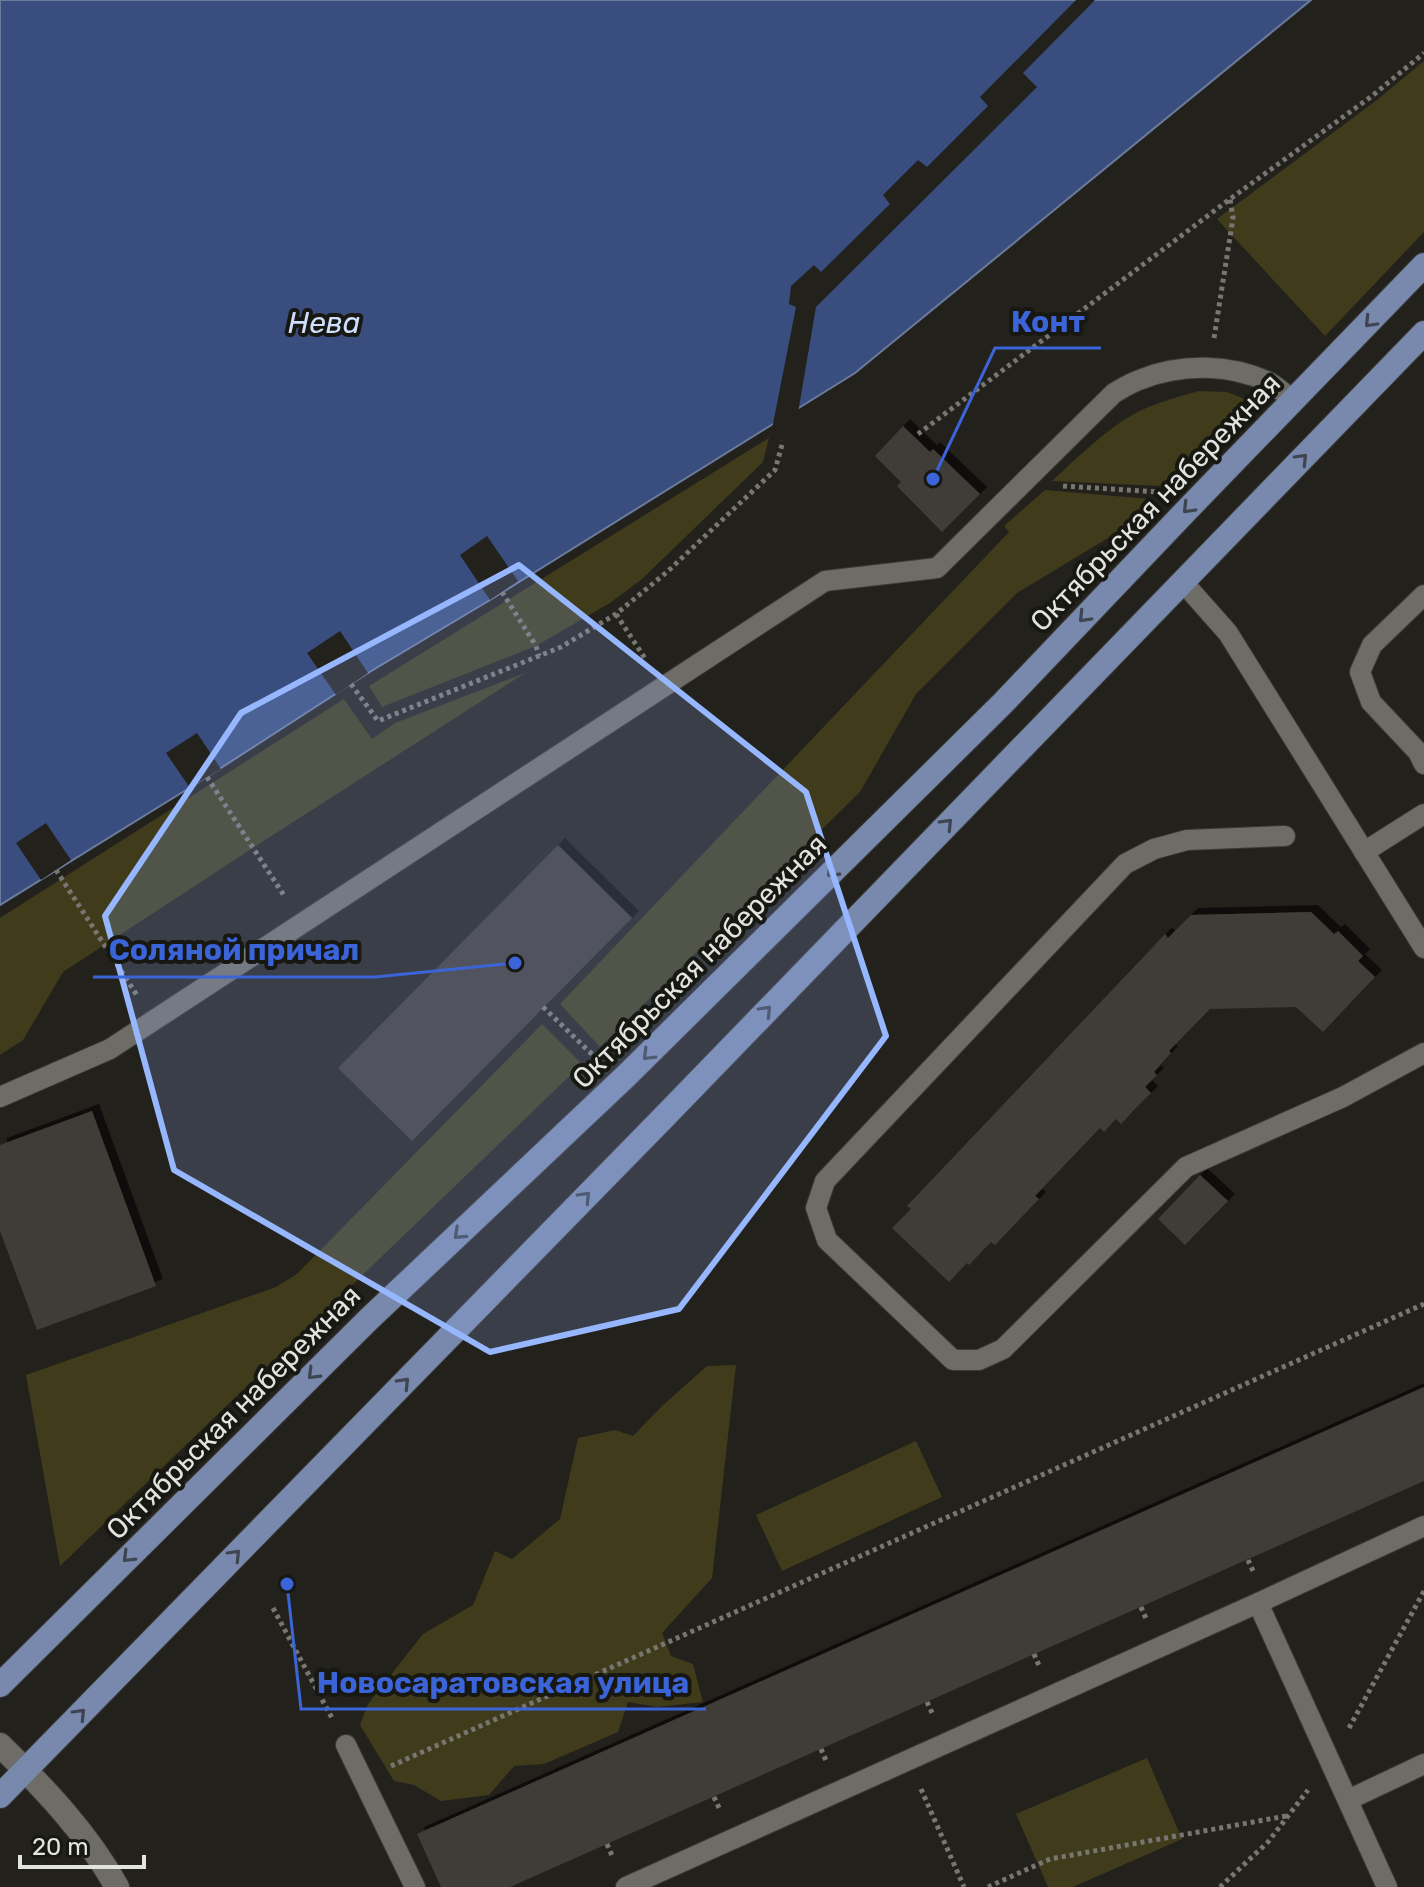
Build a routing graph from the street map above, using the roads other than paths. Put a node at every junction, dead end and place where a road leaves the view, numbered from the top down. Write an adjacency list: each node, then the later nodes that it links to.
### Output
1 (1424, 265): 3 (main road, Октябрьская набережная, one-way to 3)
2 (1424, 333): 4 (main road, one-way to 2)
3 (1294, 401): 12 (lane); 15 (main road, Октябрьская набережная, one-way to 15)
4 (1182, 581): 9 (lane); 19 (main road, one-way to 4)
5 (1424, 595): 6 (lane)
6 (1424, 764)
7 (1424, 814): 9 (lane)
8 (1285, 836): 11 (lane)
9 (1364, 852): 10 (lane)
10 (1424, 948)
11 (1424, 1053)
12 (0, 1097)
13 (1424, 1526): 14 (lane)
14 (1258, 1603): 21 (lane); 24 (lane)
15 (0, 1685)
16 (0, 1745): 19 (street)
17 (346, 1745): 23 (lane)
18 (1424, 1764): 21 (lane)
19 (26, 1770): 20 (main road); 22 (street)
20 (0, 1796)
21 (1348, 1800): 25 (lane)
22 (117, 1887)
23 (415, 1887)
24 (626, 1887)
25 (1387, 1887)

